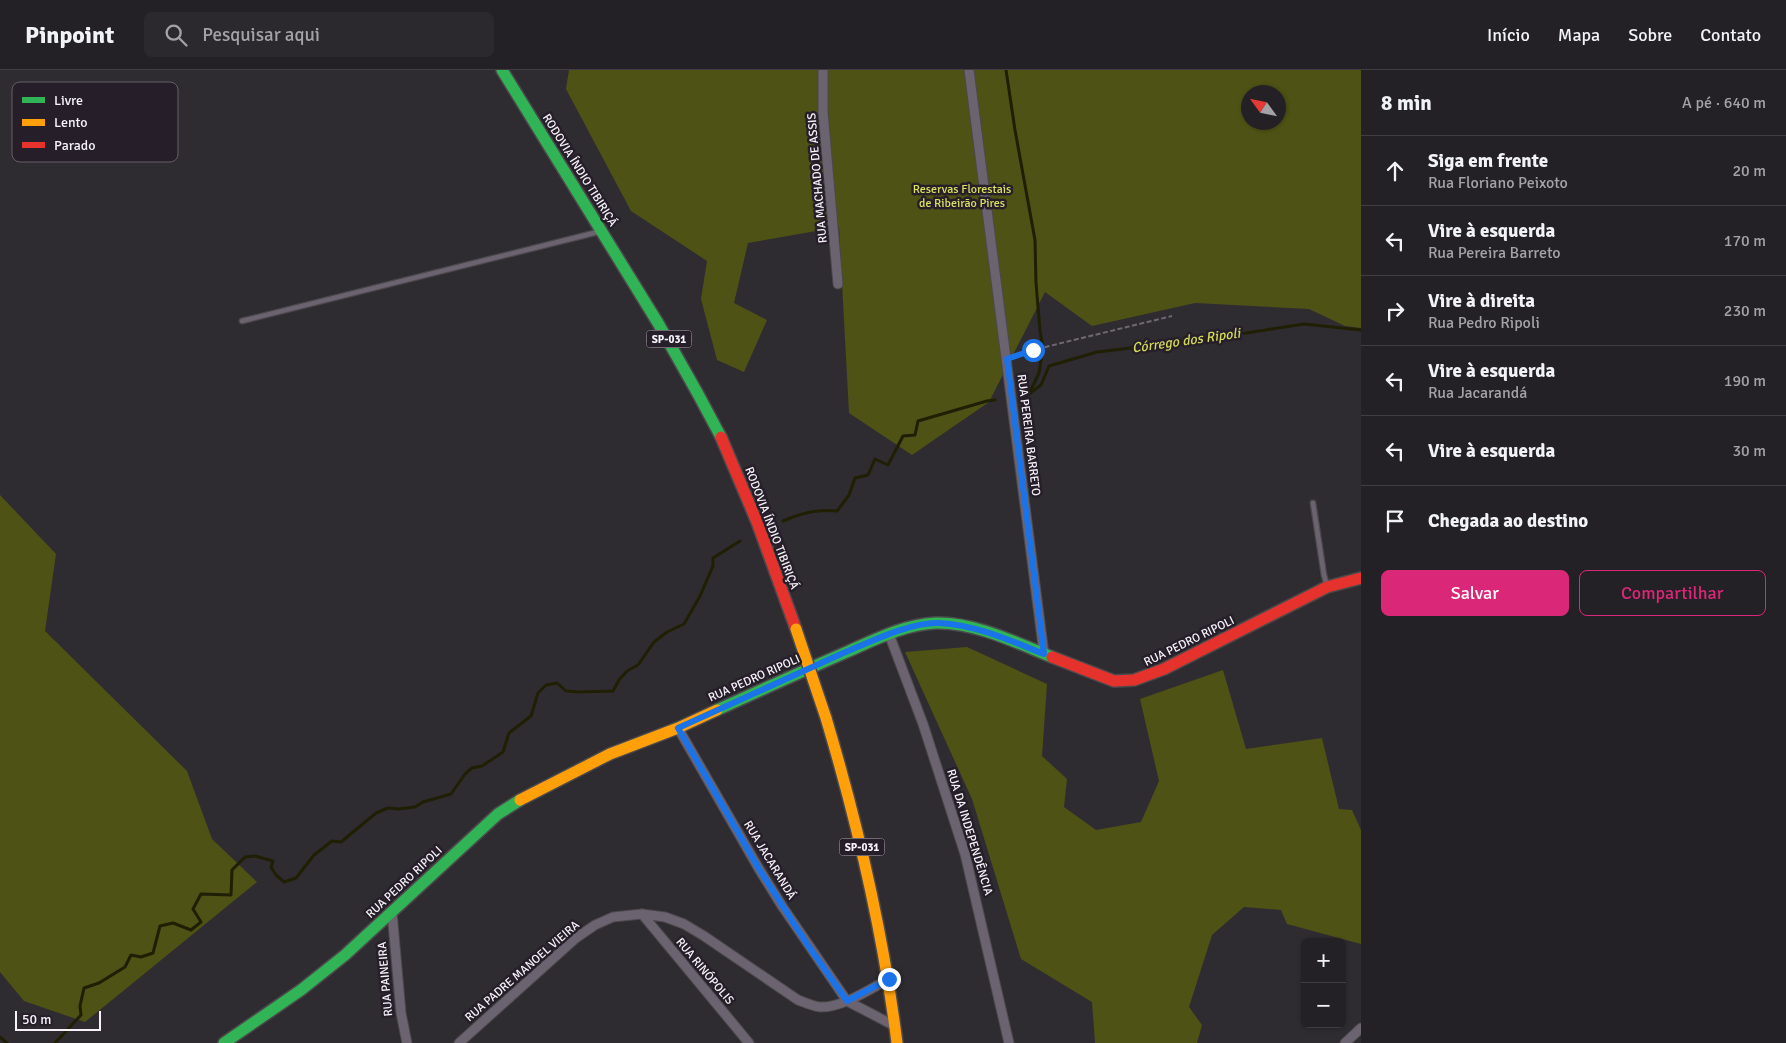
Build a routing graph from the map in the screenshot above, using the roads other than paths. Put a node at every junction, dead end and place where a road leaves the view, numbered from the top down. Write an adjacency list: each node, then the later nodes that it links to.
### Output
1 (502, 70): 4 (main road, RODOVIA ÍNDIO TIBIRIÇÁ / SP-031)
2 (823, 70): 5 (street, RUA MACHADO DE ASSIS)
3 (969, 70): 11 (street, RUA PEREIRA BARRETO)
4 (602, 231): 6 (lane); 15 (main road, RODOVIA ÍNDIO TIBIRIÇÁ / SP-031, bridge)
5 (838, 284)
6 (242, 321)
7 (1313, 503): 9 (lane)
8 (1361, 578): 9 (main road, RUA PEDRO RIPOLI)
9 (1327, 587): 11 (main road, RUA PEDRO RIPOLI)
10 (889, 634): 11 (main road, RUA PEDRO RIPOLI); 12 (main road, RUA PEDRO RIPOLI); 24 (street, RUA DA INDEPENDÊNCIA)
11 (1044, 654)
12 (678, 728): 13 (main road, RUA PEDRO RIPOLI); 16 (street, RUA JACARANDÁ)
13 (392, 912): 19 (main road, RUA PEDRO RIPOLI); 20 (street, RUA PAINEIRA)
14 (642, 914): 16 (street, RUA PADRE MANOEL VIEIRA); 21 (street, RUA PADRE MANOEL VIEIRA); 22 (street, RUA RINÓPOLIS)
15 (889, 979): 16 (street, RUA PADRE MANOEL VIEIRA); 17 (main road, RODOVIA ÍNDIO TIBIRIÇÁ / SP-031)
16 (847, 1001): 17 (street)
17 (895, 1026): 23 (main road, RODOVIA ÍNDIO TIBIRIÇÁ / SP-031)
18 (1361, 1028): 25 (street)
19 (224, 1043)
20 (407, 1043)
21 (459, 1043)
22 (749, 1043)
23 (897, 1043)
24 (1009, 1043)
25 (1345, 1043)

